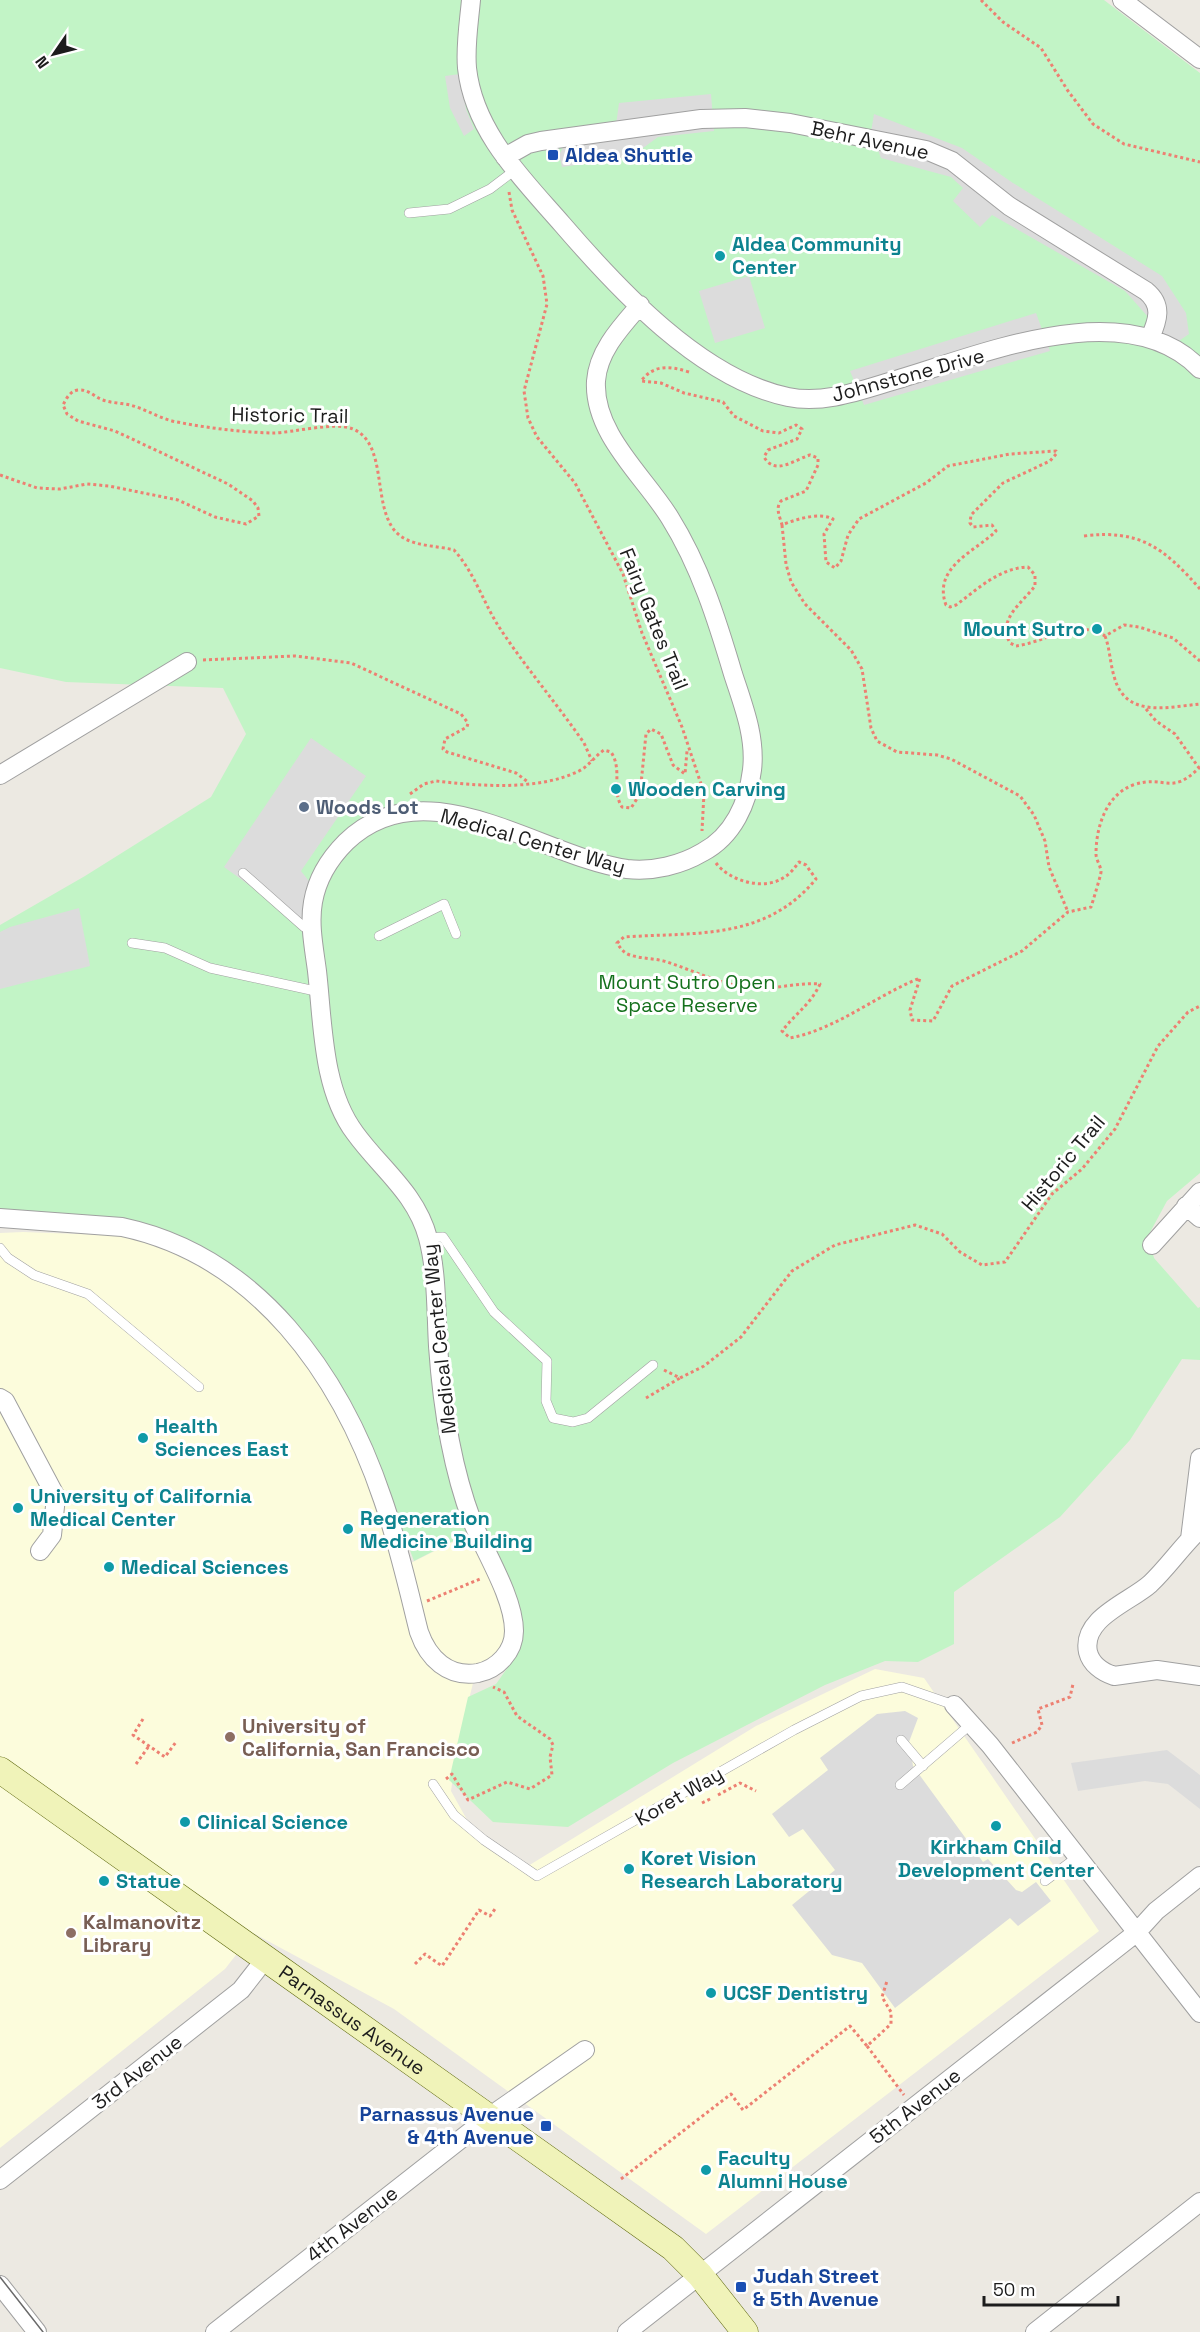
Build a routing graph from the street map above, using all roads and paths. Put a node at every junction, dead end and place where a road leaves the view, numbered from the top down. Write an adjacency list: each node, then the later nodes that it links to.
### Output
1 (471, 0): 6 (street, Johnstone Drive)
2 (981, 0): 5 (path)
3 (1122, 0): 4 (street)
4 (1200, 59)
5 (1200, 162)
6 (513, 167): 7 (lane); 8 (street, Johnstone Drive); 9 (street, Behr Avenue); 21 (path, Fairy Gates Trail)
7 (409, 213)
8 (640, 305): 9 (street, Johnstone Drive); 27 (street, Medical Center Way)
9 (1150, 338): 10 (street, Johnstone Drive)
10 (1200, 369)
11 (691, 372): 13 (path)
12 (0, 475): 22 (path, Historic Trail)
13 (782, 525): 16 (path); 29 (path)
14 (1084, 536): 15 (path)
15 (1200, 589)
16 (1105, 636): 17 (path); 20 (path)
17 (1200, 661)
18 (187, 662): 24 (street); 25 (path)
19 (1200, 704): 20 (path)
20 (1144, 708): 23 (path)
21 (688, 749): 22 (path); 27 (path, Fairy Gates Trail)
22 (592, 761): 25 (path)
23 (1200, 768): 29 (path)
24 (0, 775)
25 (529, 784): 26 (path)
26 (401, 813): 27 (street, Medical Center Way); 30 (street, Medical Center Way)
27 (707, 850): 29 (path)
28 (243, 873): 30 (lane)
29 (1068, 912)
30 (313, 931): 34 (street, Medical Center Way)
31 (456, 933): 32 (lane)
32 (379, 936)
33 (132, 943): 34 (lane)
34 (320, 992): 39 (street, Medical Center Way)
35 (1200, 1006): 43 (path, Historic Trail)
36 (1200, 1192): 37 (street)
37 (1193, 1212): 40 (street)
38 (0, 1218): 51 (street)
39 (428, 1238): 42 (lane); 50 (street, Medical Center Way)
40 (1152, 1245)
41 (0, 1248): 44 (lane)
42 (653, 1365): 43 (path)
43 (680, 1378): 46 (path, Historic Trail)
44 (199, 1387)
45 (0, 1398): 49 (street)
46 (646, 1398)
47 (1200, 1458): 48 (street)
48 (1195, 1534): 53 (street)
49 (40, 1551)
50 (495, 1573): 51 (path); 52 (street, Medical Center Way)
51 (413, 1607): 52 (street)
52 (476, 1673): 65 (path)
53 (1200, 1676)
54 (1073, 1684): 59 (path)
55 (954, 1705): 57 (street); 66 (lane, Koret Way)
56 (143, 1719): 61 (path)
57 (971, 1724): 63 (lane); 72 (street)
58 (901, 1740): 63 (lane)
59 (1015, 1740)
60 (176, 1742): 61 (path)
61 (149, 1746): 62 (path)
62 (136, 1764)
63 (923, 1766): 67 (lane)
64 (0, 1770): 77 (street, Parnassus Avenue)
65 (457, 1783)
66 (433, 1784)
67 (900, 1785)
68 (756, 1791): 69 (path)
69 (718, 1795)
70 (712, 1798): 71 (path)
71 (702, 1803)
72 (1077, 1857): 74 (lane); 76 (street)
73 (1200, 1876): 76 (street, 5th Avenue)
74 (1046, 1881)
75 (495, 1909): 78 (path)
76 (1136, 1933): 80 (street); 83 (street, 5th Avenue)
77 (266, 1958): 84 (street, Parnassus Avenue); 86 (street, 3rd Avenue)
78 (415, 1964)
79 (887, 1981): 81 (path)
80 (1200, 2013)
81 (867, 2046): 83 (path); 85 (path)
82 (585, 2049): 84 (street, 4th Avenue)
83 (913, 2108): 88 (street, 5th Avenue)
84 (489, 2117): 88 (street, Parnassus Avenue); 91 (street, 4th Avenue)
85 (621, 2179)
86 (0, 2180)
87 (1200, 2202): 94 (street)
88 (699, 2275): 92 (street, 5th Avenue); 93 (street, Parnassus Avenue)
89 (0, 2284): 90 (street)
90 (37, 2332)
91 (215, 2332)
92 (627, 2332)
93 (745, 2332)
94 (1035, 2332)

